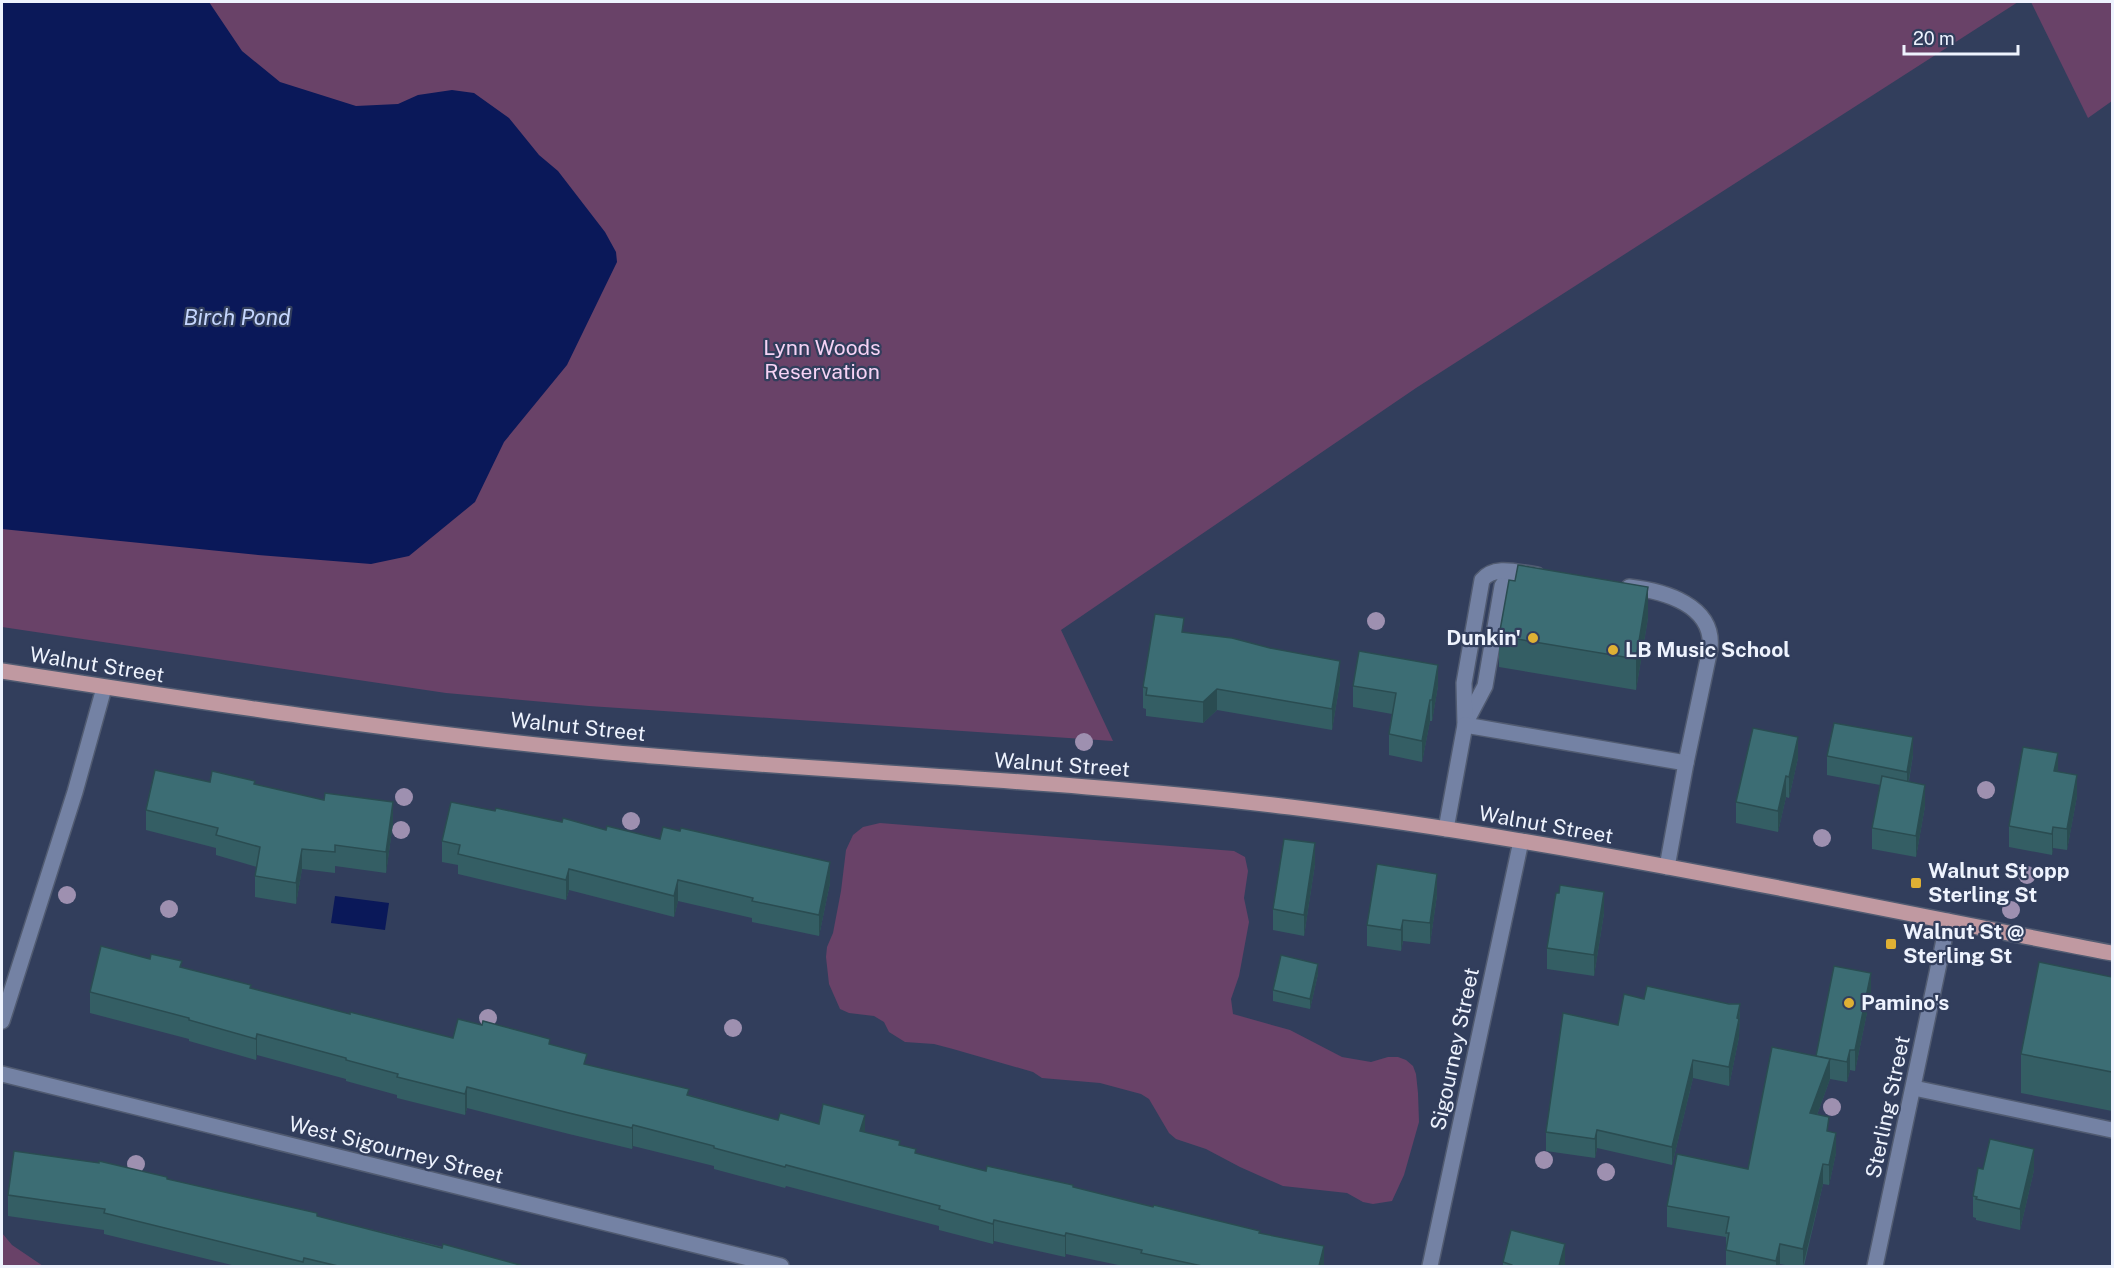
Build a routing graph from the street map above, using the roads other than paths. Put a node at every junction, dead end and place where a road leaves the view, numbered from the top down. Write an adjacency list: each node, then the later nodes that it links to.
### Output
1 (1523, 573): 2 (street); 6 (street); 6 (street)
2 (1557, 578)
3 (1615, 585): 7 (street)
4 (2, 671): 5 (main road, Walnut Street)
5 (104, 688): 8 (main road, Walnut Street); 13 (street)
6 (1465, 725): 7 (street); 8 (street)
7 (1686, 763): 10 (street)
8 (1446, 829): 9 (main road, Walnut Street)
9 (1521, 841): 10 (main road, Walnut Street); 18 (street, Sigourney Street)
10 (1667, 867): 11 (main road, Walnut Street)
11 (1948, 921): 12 (main road, Walnut Street); 15 (street, Sterling Street)
12 (2112, 953)
13 (2, 1021)
14 (2, 1074): 17 (street, West Sigourney Street)
15 (1914, 1088): 16 (street); 19 (street, Sterling Street)
16 (2112, 1130)
17 (781, 1266)
18 (1431, 1266)
19 (1875, 1266)

